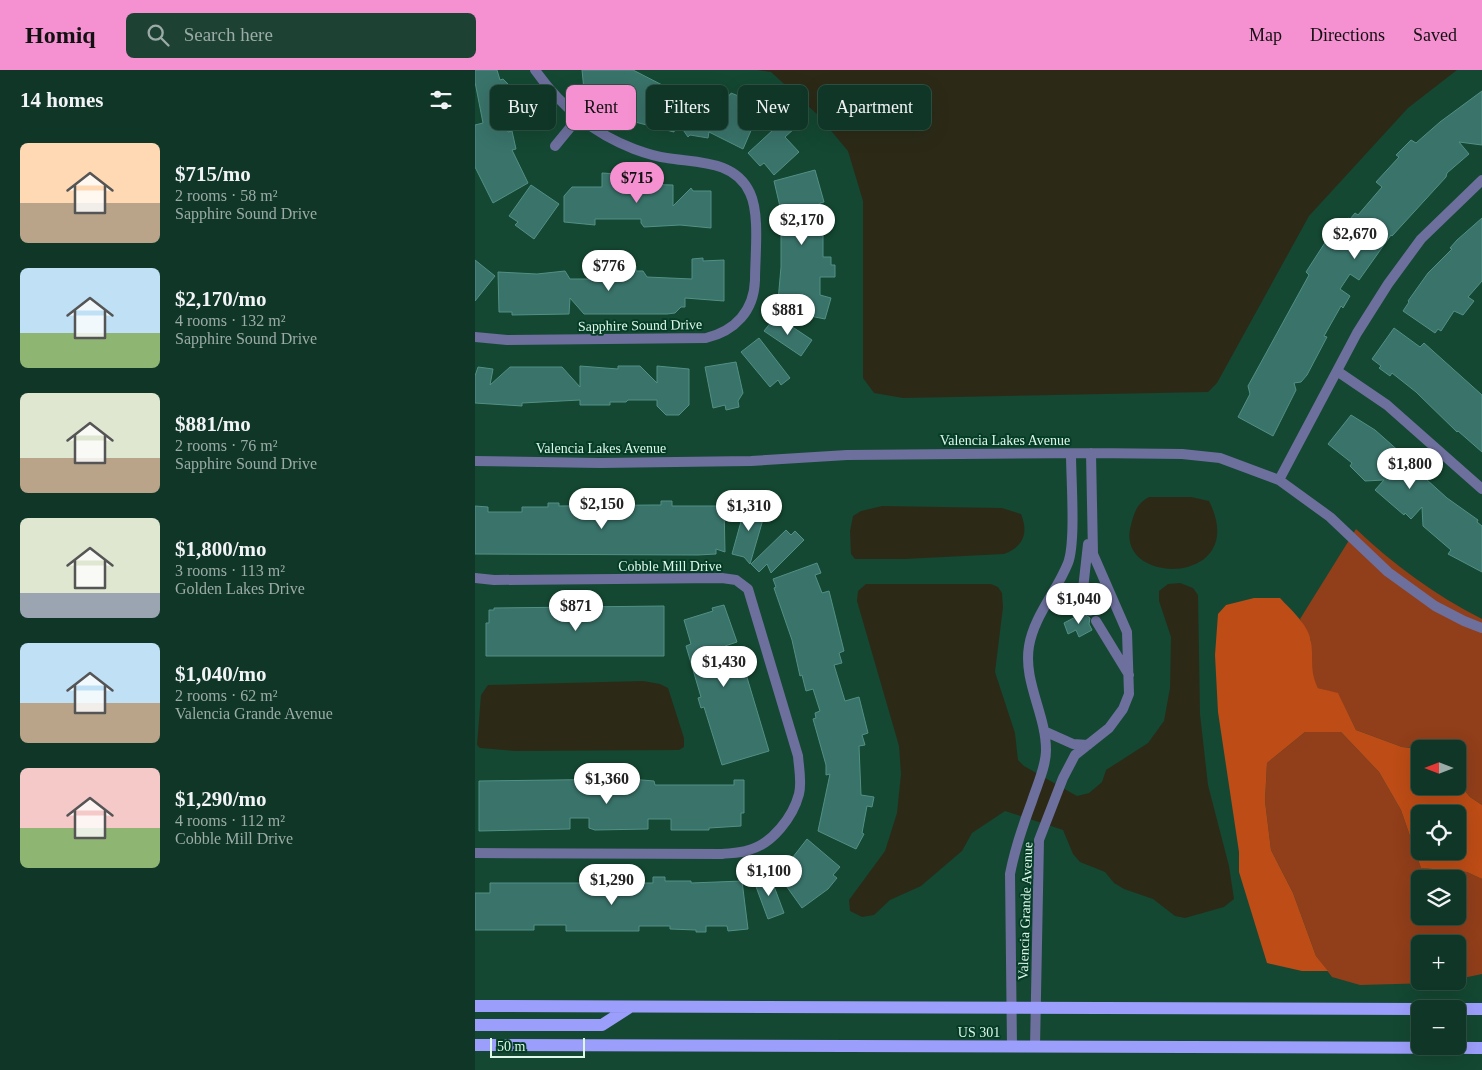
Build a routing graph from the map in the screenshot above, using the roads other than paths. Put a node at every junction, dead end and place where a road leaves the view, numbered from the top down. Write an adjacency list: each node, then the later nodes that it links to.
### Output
1 (535, 70): 2 (street, Sapphire Sound Drive)
2 (566, 107)
3 (568, 130): 5 (street)
4 (600, 130): 7 (street, Sapphire Sound Drive)
5 (555, 146)
6 (1482, 180): 8 (street)
7 (475, 337)
8 (1337, 371): 12 (street); 13 (street)
9 (1091, 453): 10 (street, Valencia Lakes Avenue); 12 (street, Valencia Lakes Avenue); 14 (street, Valencia Grande Avenue)
10 (1071, 454): 11 (street, Valencia Lakes Avenue); 20 (street, Valencia Grande Avenue)
11 (475, 461)
12 (1279, 480): 18 (street, Valencia Lakes Avenue)
13 (1482, 489)
14 (1091, 523): 16 (street); 19 (street, Valencia Grande Avenue)
15 (475, 578): 22 (street, Cobble Mill Drive)
16 (1090, 611)
17 (1096, 621): 19 (street)
18 (1482, 628)
19 (1129, 675): 21 (street, Valencia Grande Avenue)
20 (1044, 731): 21 (street); 25 (street, Valencia Grande Avenue)
21 (1088, 745): 26 (street, Valencia Grande Avenue)
22 (475, 853)
23 (475, 1006): 24 (main road, US 301)
24 (630, 1007): 25 (main road, US 301); 30 (main road)
25 (1011, 1009): 26 (main road, US 301); 32 (street, Valencia Grande Avenue)
26 (1036, 1009): 27 (main road, US 301); 33 (street, Valencia Grande Avenue)
27 (1411, 1009)
28 (1466, 1009): 29 (main road)
29 (1482, 1009)
30 (475, 1025)
31 (475, 1045): 32 (main road, US 301 / US 301)
32 (1012, 1047): 33 (main road, US 301 / US 301)
33 (1035, 1047): 34 (main road, US 301 / US 301)
34 (1482, 1048)

